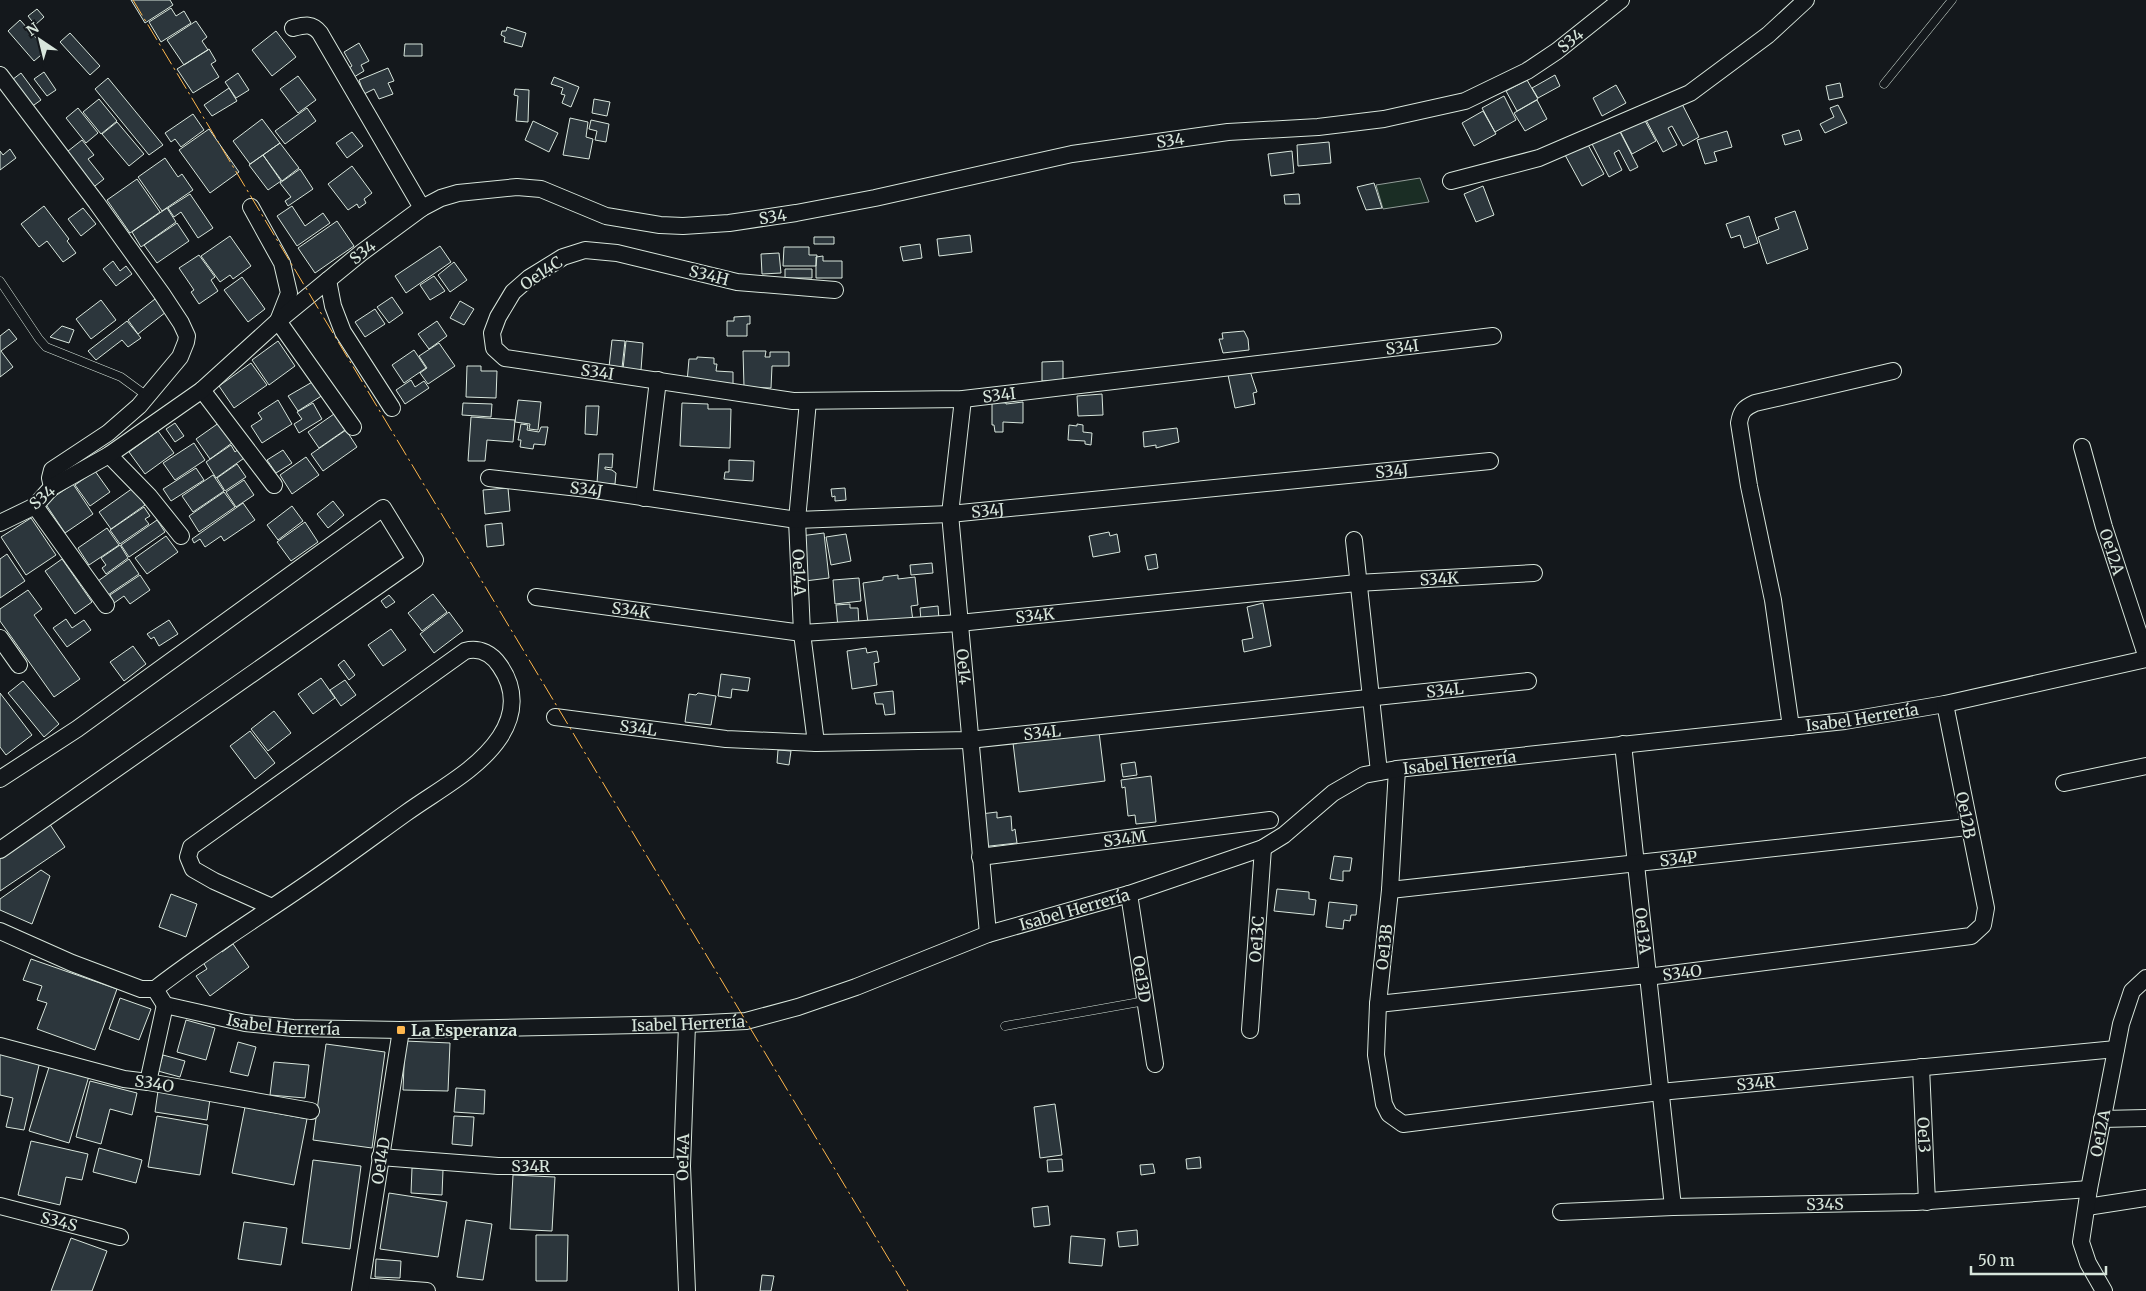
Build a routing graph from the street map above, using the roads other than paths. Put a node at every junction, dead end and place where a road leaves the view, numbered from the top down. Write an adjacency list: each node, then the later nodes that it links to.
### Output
1 (1621, 0): 9 (street, S34)
2 (1806, 0): 7 (street)
3 (1952, 0): 6 (lane)
4 (293, 28): 9 (street)
5 (0, 75): 20 (street)
6 (1884, 84)
7 (1452, 181)
8 (251, 207): 14 (street)
9 (422, 208): 11 (street, S34)
10 (585, 250): 13 (street, S34H); 16 (street, Oe14C)
11 (328, 280): 14 (street, S34); 23 (street)
12 (0, 281): 20 (lane)
13 (835, 290)
14 (278, 321): 19 (street, S34); 24 (street)
15 (1493, 336): 21 (street, S34I)
16 (505, 358): 18 (street, S34I)
17 (1892, 371): 52 (street)
18 (658, 380): 22 (street, S34I); 31 (street)
19 (202, 390): 26 (street, S34); 29 (street)
20 (148, 396): 30 (street)
21 (963, 399): 22 (street, S34I); 33 (street, Oe14)
22 (808, 401): 34 (street, Oe14A)
23 (392, 408)
24 (353, 427)
25 (2082, 447): 45 (street, Oe12A)
26 (109, 455): 30 (street, S34); 36 (street)
27 (1490, 461): 33 (street, S34J)
28 (489, 478): 31 (street, S34J)
29 (274, 485)
30 (52, 487): 32 (street, S34)
31 (644, 498): 34 (street, S34J)
32 (35, 506): 35 (street, S34); 41 (street)
33 (950, 514): 34 (street, S34J); 42 (street, Oe14)
34 (797, 520): 43 (street, Oe14A)
35 (0, 524)
36 (181, 536)
37 (1354, 540): 39 (street)
38 (1534, 573): 39 (street, S34K)
39 (1357, 583): 42 (street, S34K); 49 (street)
40 (536, 598): 43 (street, S34K)
41 (106, 605)
42 (959, 623): 43 (street, S34K); 53 (street, Oe14)
43 (802, 632): 54 (street, Oe14A)
44 (0, 638): 47 (street)
45 (2146, 655)
46 (2146, 659): 50 (street, Isabel Herrería)
47 (19, 665)
48 (1528, 681): 49 (street, S34L)
49 (1370, 696): 53 (street, S34L); 58 (street)
50 (1945, 704): 52 (street, Isabel Herrería); 62 (street, Oe12B)
51 (555, 717): 54 (street, S34L)
52 (1791, 727): 55 (street, Isabel Herrería)
53 (969, 740): 54 (street, S34L); 65 (street, Oe14)
54 (816, 743)
55 (1623, 744): 57 (street, Isabel Herrería); 66 (street, Oe13A)
56 (2146, 766): 60 (street)
57 (1397, 768): 58 (street, Isabel Herrería); 67 (street, Oe13B)
58 (1379, 772): 63 (street, Isabel Herrería)
59 (0, 779): 64 (street)
60 (2064, 783)
61 (1270, 820): 65 (street, S34M)
62 (1968, 827): 66 (street, S34P); 70 (street, Oe12B)
63 (1263, 848): 68 (street, Isabel Herrería); 82 (street, Oe13C)
64 (0, 850)
65 (980, 856): 72 (street, Oe14)
66 (1636, 863): 67 (street, S34P); 73 (street, Oe13A)
67 (1390, 890): 77 (street, Oe13B)
68 (1129, 894): 72 (street, Isabel Herrería); 76 (street, Oe13D)
69 (272, 907): 69 (street); 75 (street)
70 (1983, 925): 73 (street, S34O)
71 (0, 931): 75 (street)
72 (988, 934): 79 (street, Isabel Herrería)
73 (1647, 975): 77 (street, S34O); 88 (street, Oe13A)
74 (2146, 978): 84 (street, Oe12A)
75 (155, 989): 78 (street)
76 (1145, 1001): 80 (lane); 85 (street, Oe13D)
77 (1378, 1004): 91 (street, Oe13B)
78 (165, 1005): 81 (street, Isabel Herrería); 87 (street)
79 (687, 1024): 81 (street, Isabel Herrería); 94 (street, Oe14A)
80 (1005, 1026)
81 (401, 1030): 93 (street, Oe14D)
82 (1250, 1030)
83 (0, 1046): 87 (street, S34O)
84 (2116, 1049): 86 (street, S34R); 92 (street, Oe12A)
85 (1155, 1064)
86 (1921, 1067): 88 (street, S34R); 97 (street, Oe13)
87 (148, 1082): 89 (street, S34O)
88 (1660, 1092): 91 (street, S34R); 99 (street, Oe13A)
89 (311, 1112)
90 (2146, 1118): 92 (street)
91 (1396, 1120)
92 (2102, 1120): 95 (street, Oe12A)
93 (380, 1157): 94 (street, S34R); 103 (street, Oe14D)
94 (682, 1166): 105 (street, Oe14A)
95 (2088, 1189): 97 (street, S34S); 100 (street, Oe12A)
96 (2146, 1198): 100 (street)
97 (1927, 1202): 99 (street, S34S)
98 (0, 1206): 102 (street, S34S)
99 (1673, 1207): 101 (street, S34S)
100 (2087, 1207): 106 (street, Oe12A)
101 (1561, 1212)
102 (120, 1237)
103 (361, 1289): 104 (street)
104 (427, 1291)
105 (687, 1291)
106 (2104, 1291)

